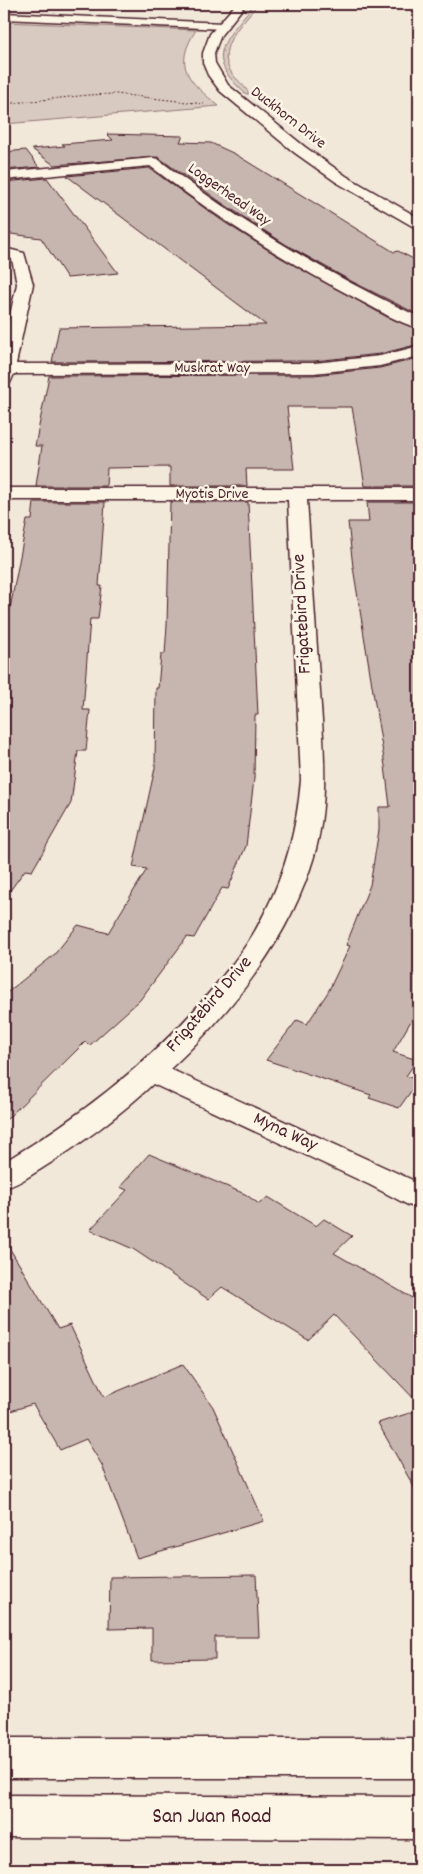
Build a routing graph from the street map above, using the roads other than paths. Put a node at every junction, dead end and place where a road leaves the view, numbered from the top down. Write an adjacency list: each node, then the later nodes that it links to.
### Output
1 (241, 4): 3 (street, Duckhorn Drive)
2 (4, 16): 3 (street)
3 (223, 26): 5 (street, Duckhorn Drive)
4 (4, 176): 7 (street, Loggerhead Way)
5 (419, 224)
6 (4, 253): 9 (street)
7 (419, 323)
8 (419, 351): 9 (street, Muskrat Way)
9 (4, 372)
10 (4, 494): 11 (street, Myotis Drive)
11 (297, 494): 12 (street, Myotis Drive); 13 (street, Frigatebird Drive)
12 (419, 494)
13 (150, 1071): 14 (street, Frigatebird Drive); 15 (street, Myna Way)
14 (4, 1177)
15 (419, 1197)
16 (4, 1758): 17 (street)
17 (419, 1758)
18 (4, 1816): 19 (street, San Juan Road)
19 (419, 1818)

